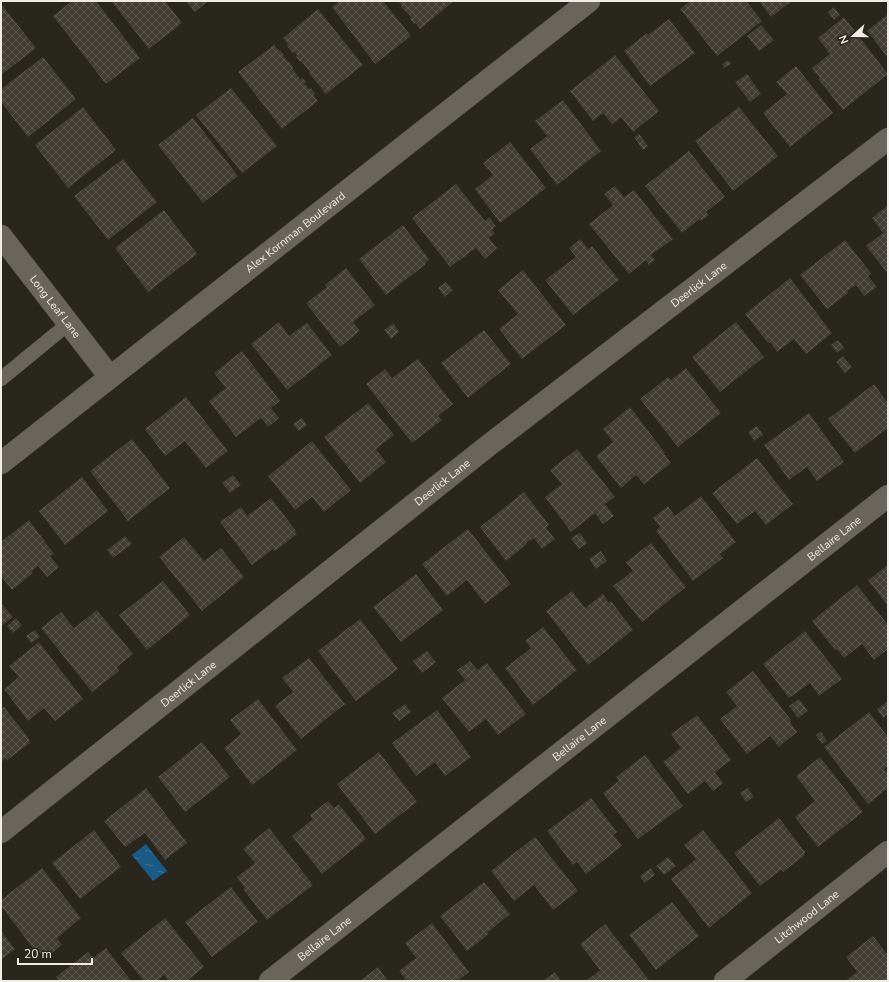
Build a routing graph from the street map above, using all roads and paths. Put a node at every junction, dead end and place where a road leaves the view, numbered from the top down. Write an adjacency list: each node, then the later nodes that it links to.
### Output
1 (590, 1): 5 (street, Alex Kornman Boulevard)
2 (888, 139): 9 (street, Deerlick Lane)
3 (2, 241): 4 (street, Long Leaf Lane)
4 (68, 324): 5 (street, Long Leaf Lane); 6 (lane)
5 (110, 377): 7 (street, Alex Kornman Boulevard)
6 (1, 379)
7 (3, 458)
8 (888, 496): 11 (street, Bellaire Lane)
9 (1, 832)
10 (888, 852): 12 (street, Litchwood Lane)
11 (270, 981)
12 (725, 981)

